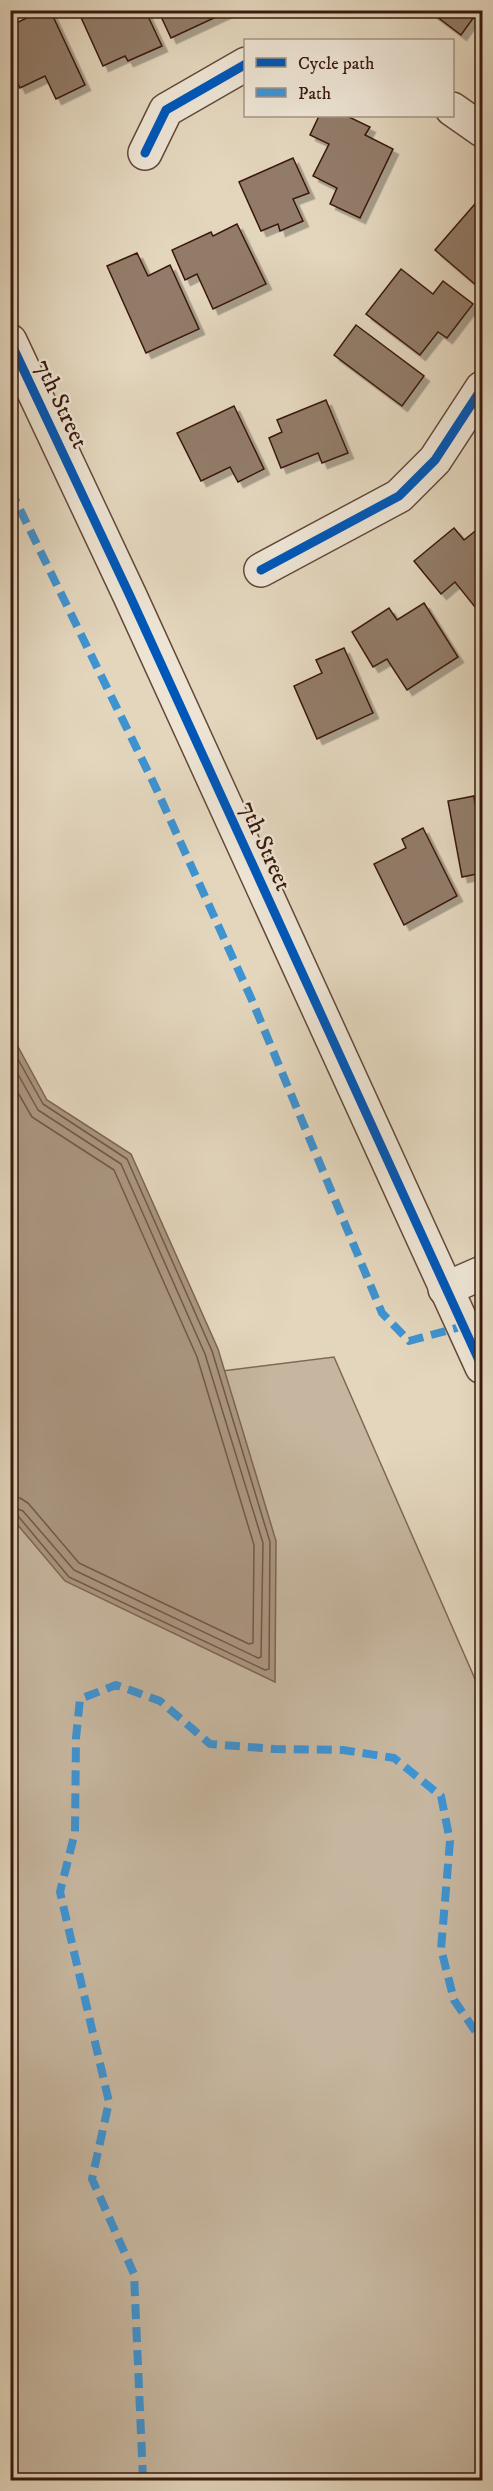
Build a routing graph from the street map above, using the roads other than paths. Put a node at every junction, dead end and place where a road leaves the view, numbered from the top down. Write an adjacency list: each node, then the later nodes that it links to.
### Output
1 (244, 65): 4 (street)
2 (454, 110): 3 (street)
3 (483, 130)
4 (145, 153)
5 (10, 341): 9 (street, 7th Street)
6 (483, 388): 7 (street)
7 (261, 570)
8 (483, 1273): 9 (street)
9 (445, 1288): 10 (street, 7th Street)
10 (483, 1367)

